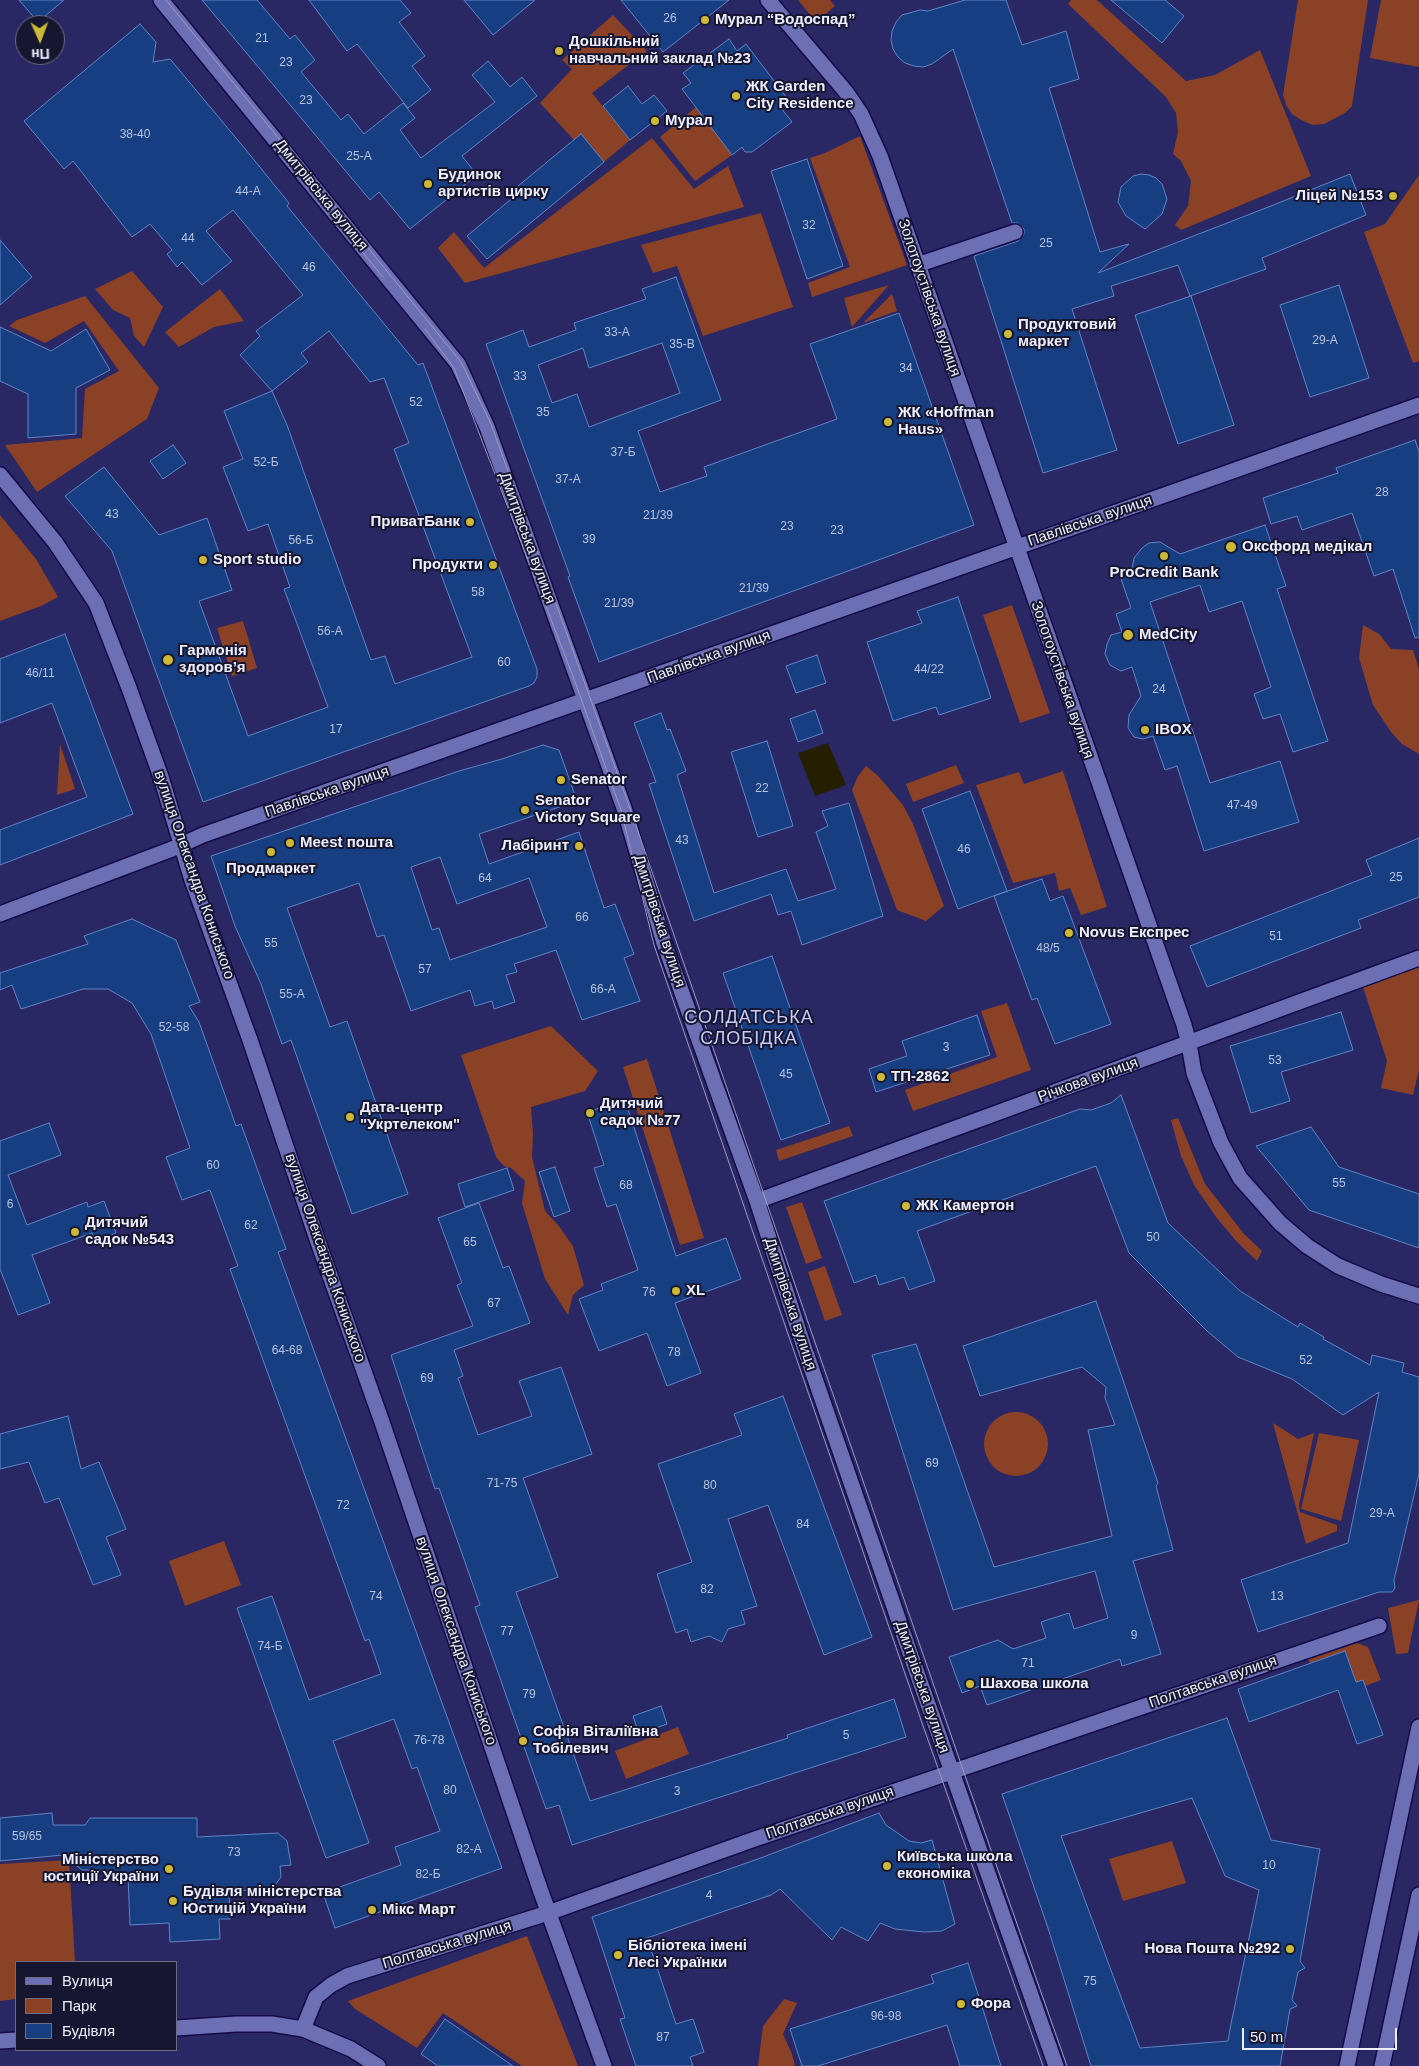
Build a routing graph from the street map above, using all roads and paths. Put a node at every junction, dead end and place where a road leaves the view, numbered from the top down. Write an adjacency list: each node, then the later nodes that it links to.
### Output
1 (161, 0): 8 (street, Дмитрівська вулиця)
2 (768, 0): 4 (street, Золотоустівська вулиця)
3 (1015, 232): 4 (street)
4 (917, 265): 7 (street, Золотоустівська вулиця)
5 (1419, 404): 7 (street, Павлівська вулиця)
6 (0, 475): 9 (street, вулиця Олександра Кониського)
7 (1016, 547): 8 (street, Павлівська вулиця); 12 (street, Золотоустівська вулиця)
8 (586, 700): 9 (street, Павлівська вулиця); 13 (street, Дмитрівська вулиця)
9 (182, 844): 10 (street, Павлівська вулиця); 19 (street, вулиця Олександра Кониського)
10 (0, 914)
11 (1419, 958): 12 (street, Річкова вулиця)
12 (1190, 1044): 13 (street, Річкова вулиця); 14 (street, Золотоустівська вулиця)
13 (757, 1201): 17 (street, Дмитрівська вулиця)
14 (1419, 1296)
15 (1380, 1626): 17 (street, Полтавська вулиця)
16 (1419, 1727): 27 (street)
17 (952, 1771): 19 (street, Полтавська вулиця); 26 (street, Дмитрівська вулиця)
18 (1419, 1895): 28 (street)
19 (548, 1913): 21 (street, Полтавська вулиця); 25 (street, вулиця Олександра Кониського)
20 (178, 2028): 21 (street)
21 (303, 2028): 24 (street)
22 (15, 2040): 23 (street)
23 (0, 2041)
24 (370, 2063)
25 (604, 2066)
26 (1056, 2066)
27 (1348, 2066)
28 (1382, 2066)

